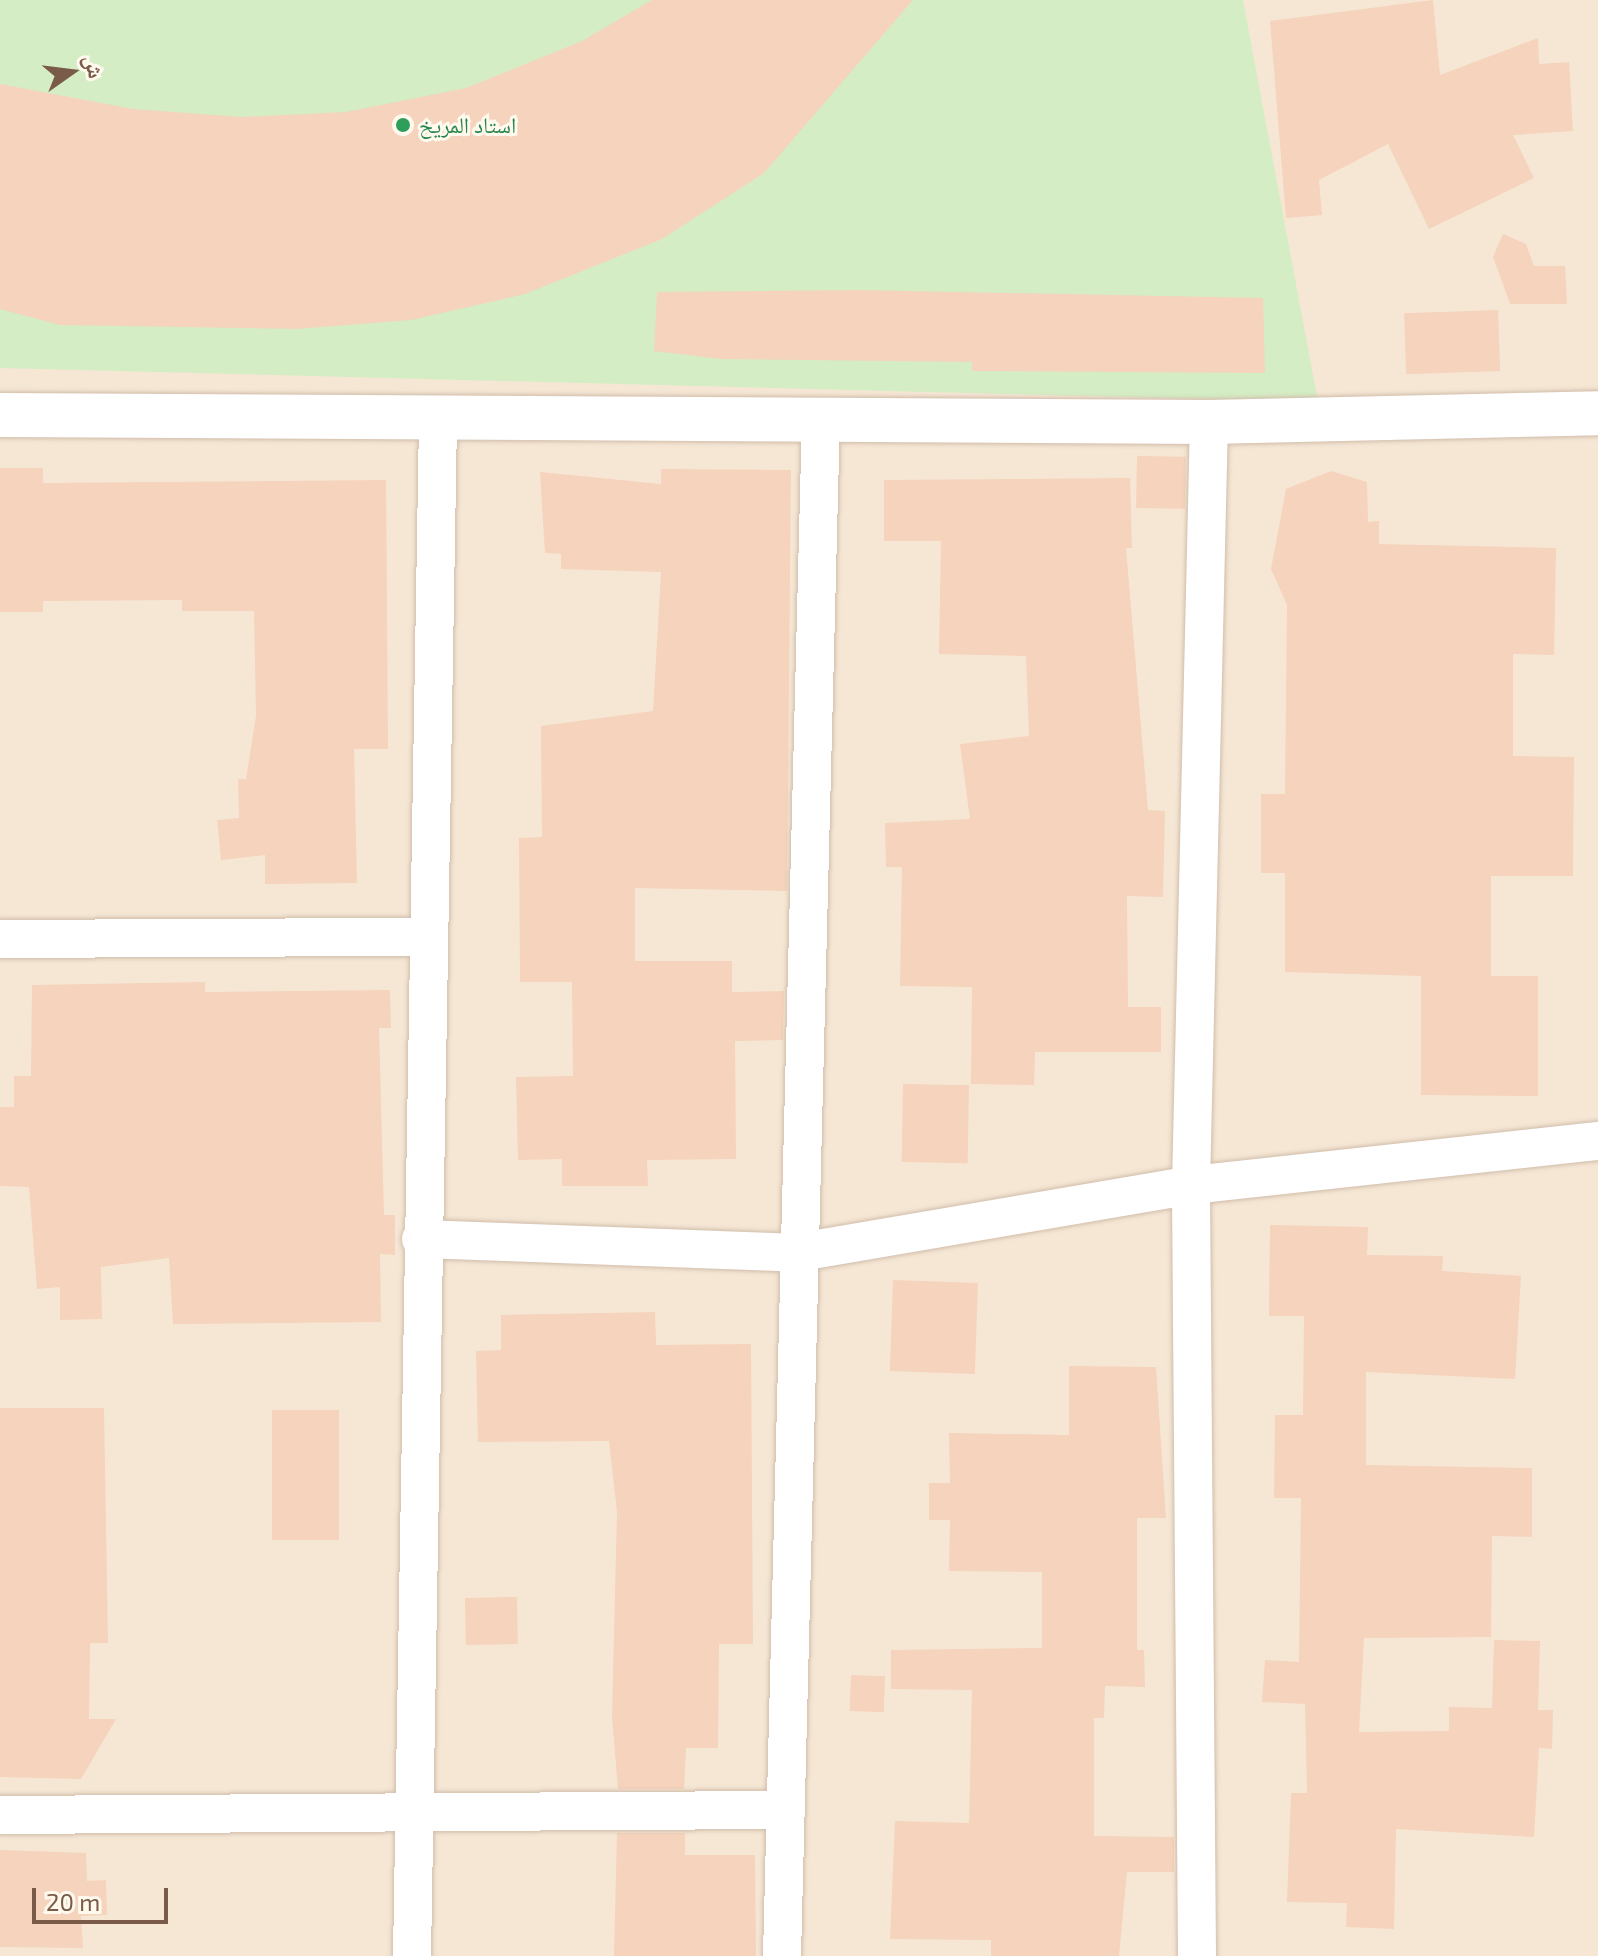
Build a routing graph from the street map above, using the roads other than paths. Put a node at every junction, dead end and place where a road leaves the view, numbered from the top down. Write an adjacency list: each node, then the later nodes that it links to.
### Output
1 (1598, 413): 5 (street)
2 (0, 415): 3 (street)
3 (438, 416): 4 (street); 6 (street)
4 (821, 418): 5 (street); 11 (street)
5 (1209, 422): 9 (street)
6 (427, 937): 7 (street); 10 (street)
7 (0, 939)
8 (1598, 1141): 9 (street)
9 (1191, 1185): 11 (street); 17 (street)
10 (421, 1239): 11 (street); 14 (street)
11 (794, 1253): 12 (street)
12 (780, 1810): 14 (street); 16 (street)
13 (0, 1815): 14 (street)
14 (412, 1817): 15 (street)
15 (412, 1956)
16 (782, 1956)
17 (1197, 1956)

